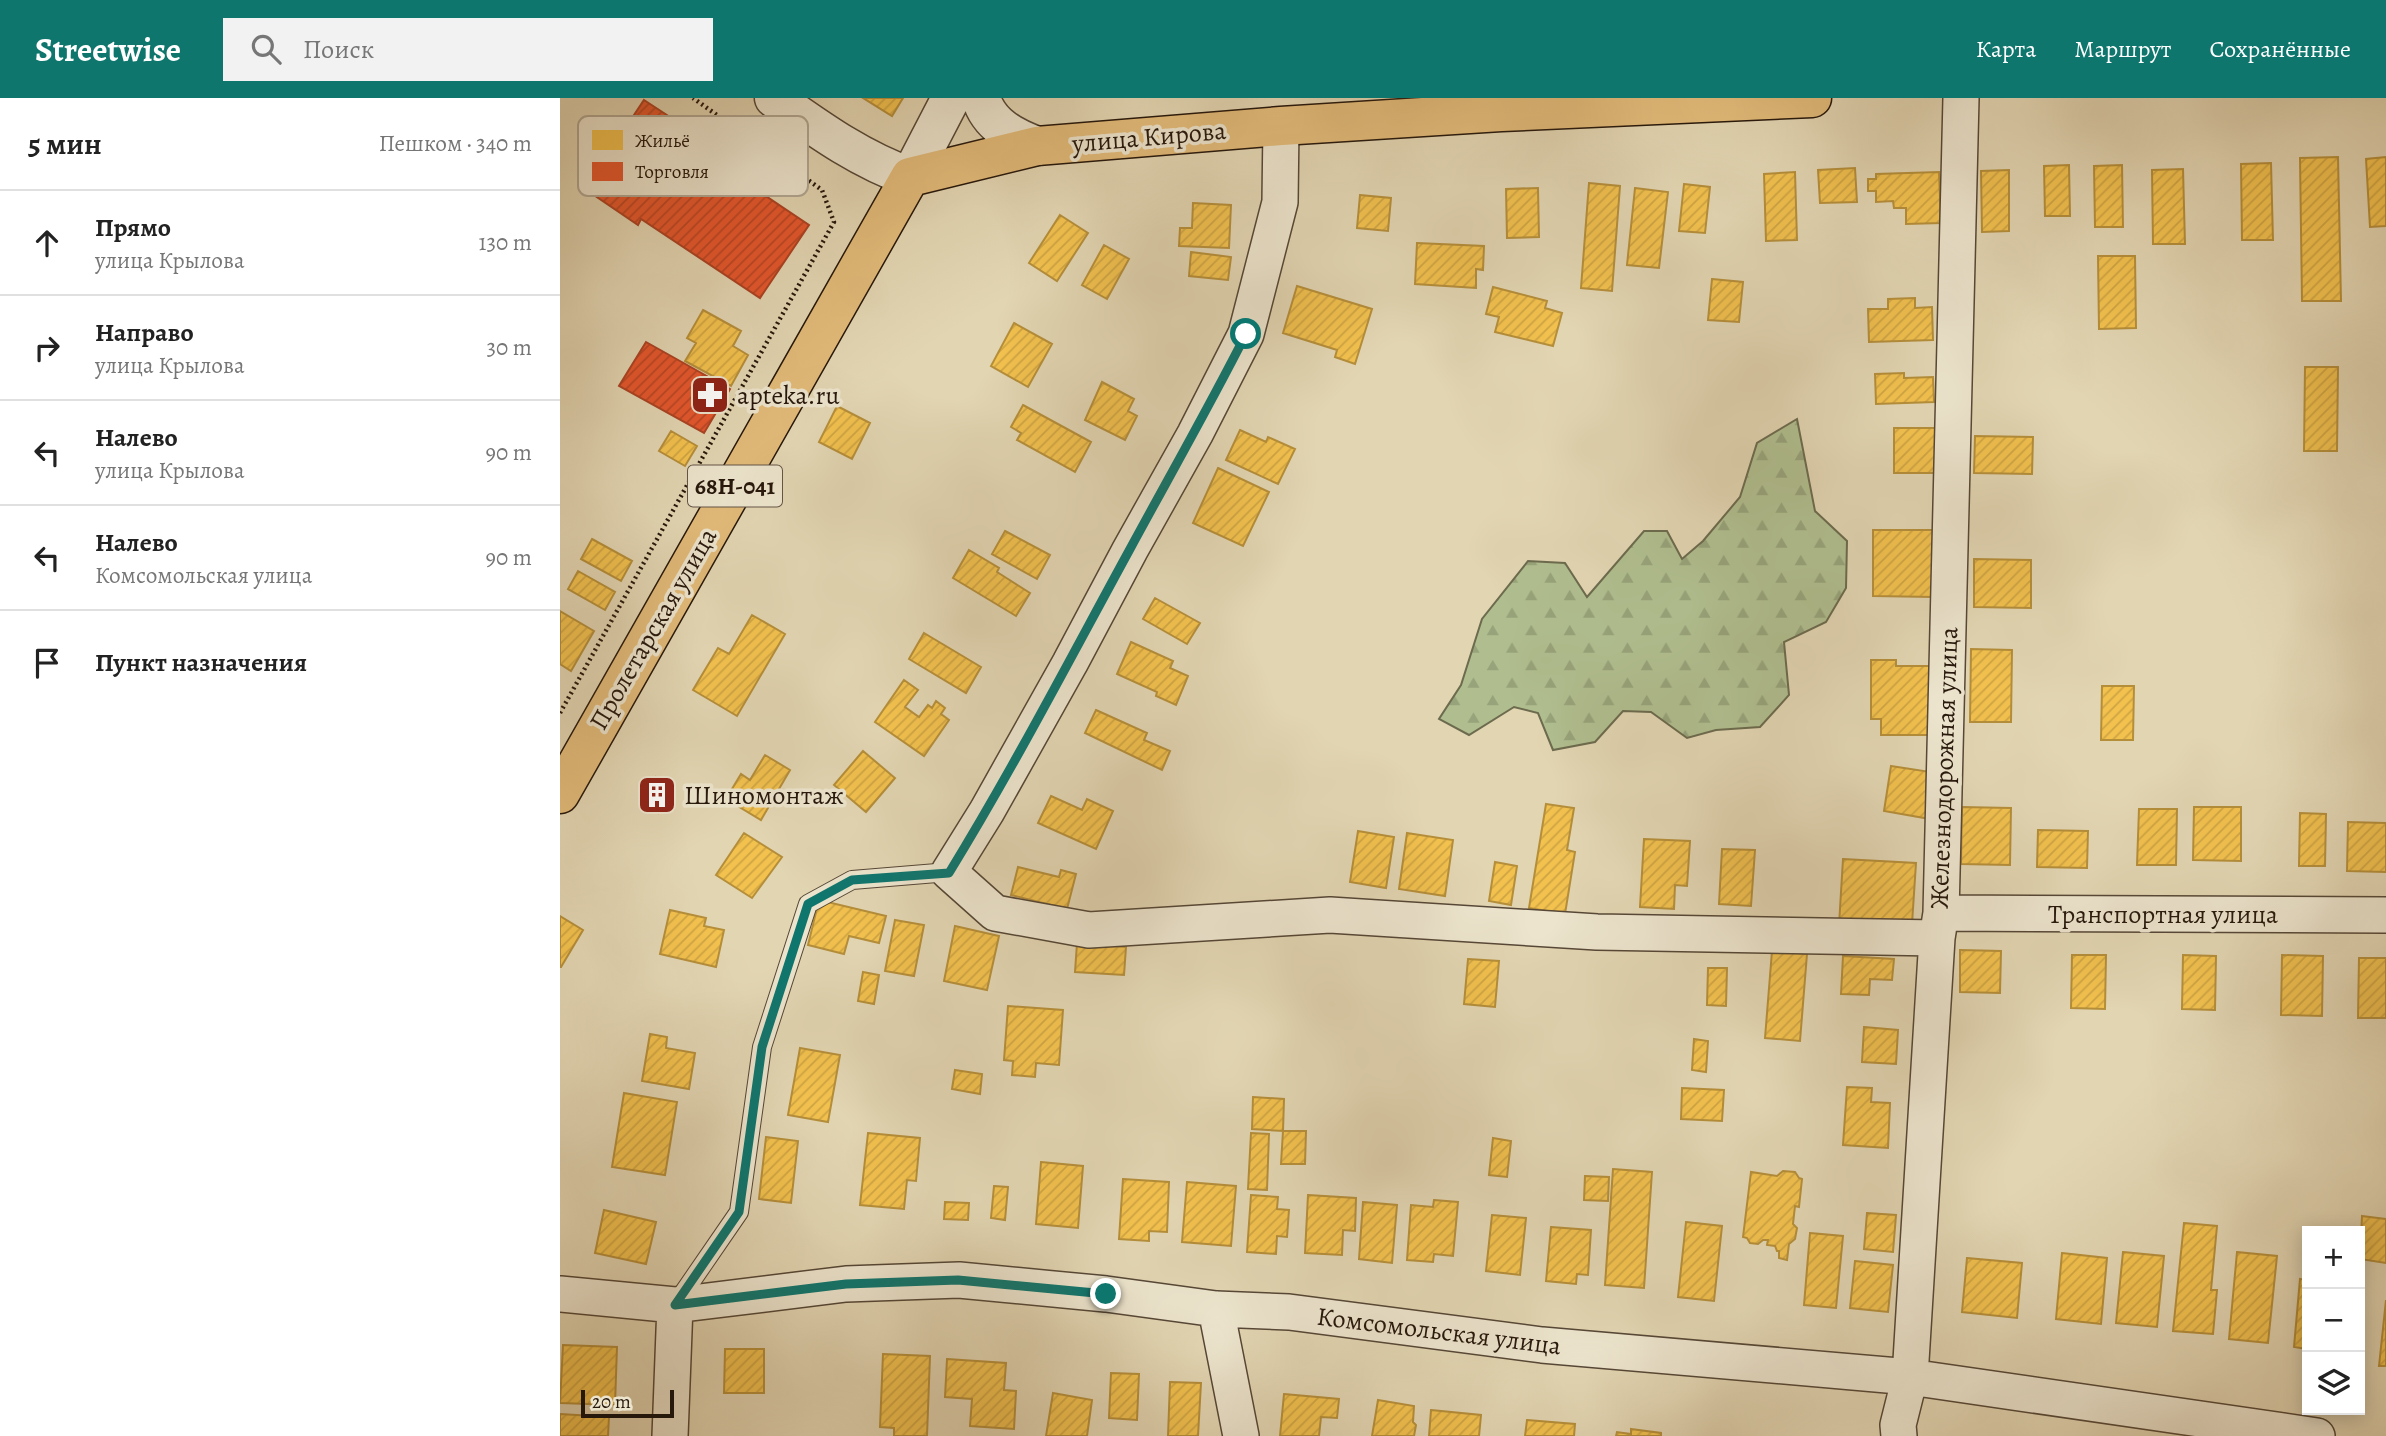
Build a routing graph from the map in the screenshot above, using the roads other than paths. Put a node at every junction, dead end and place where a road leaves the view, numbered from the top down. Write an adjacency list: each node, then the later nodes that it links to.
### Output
1 (774, 98): 6 (street)
2 (951, 98): 10 (street, Пролетарская улица)
3 (981, 98): 9 (street)
4 (1812, 98): 8 (main road, улица Кирова)
5 (1961, 98): 14 (street, Железнодорожная улица)
6 (800, 116)
7 (808, 122): 10 (street)
8 (1281, 126): 9 (main road, улица Кирова); 12 (street)
9 (1037, 146): 10 (main road, улица Кирова)
10 (910, 177): 11 (main road, Пролетарская улица / 68Н-041)
11 (560, 794)
12 (949, 873): 14 (street, Транспортная улица); 16 (lane)
13 (2386, 915): 14 (street, Транспортная улица)
14 (1939, 926): 18 (street, Железнодорожная улица)
15 (560, 1294): 16 (street, Комсомольская улица)
16 (675, 1305): 17 (street, Комсомольская улица); 19 (street)
17 (1216, 1309): 18 (street, Комсомольская улица); 20 (street)
18 (1910, 1377): 21 (street, Железнодорожная улица); 22 (street, Комсомольская улица)
19 (670, 1436)
20 (1241, 1436)
21 (1899, 1436)
22 (2317, 1436)

